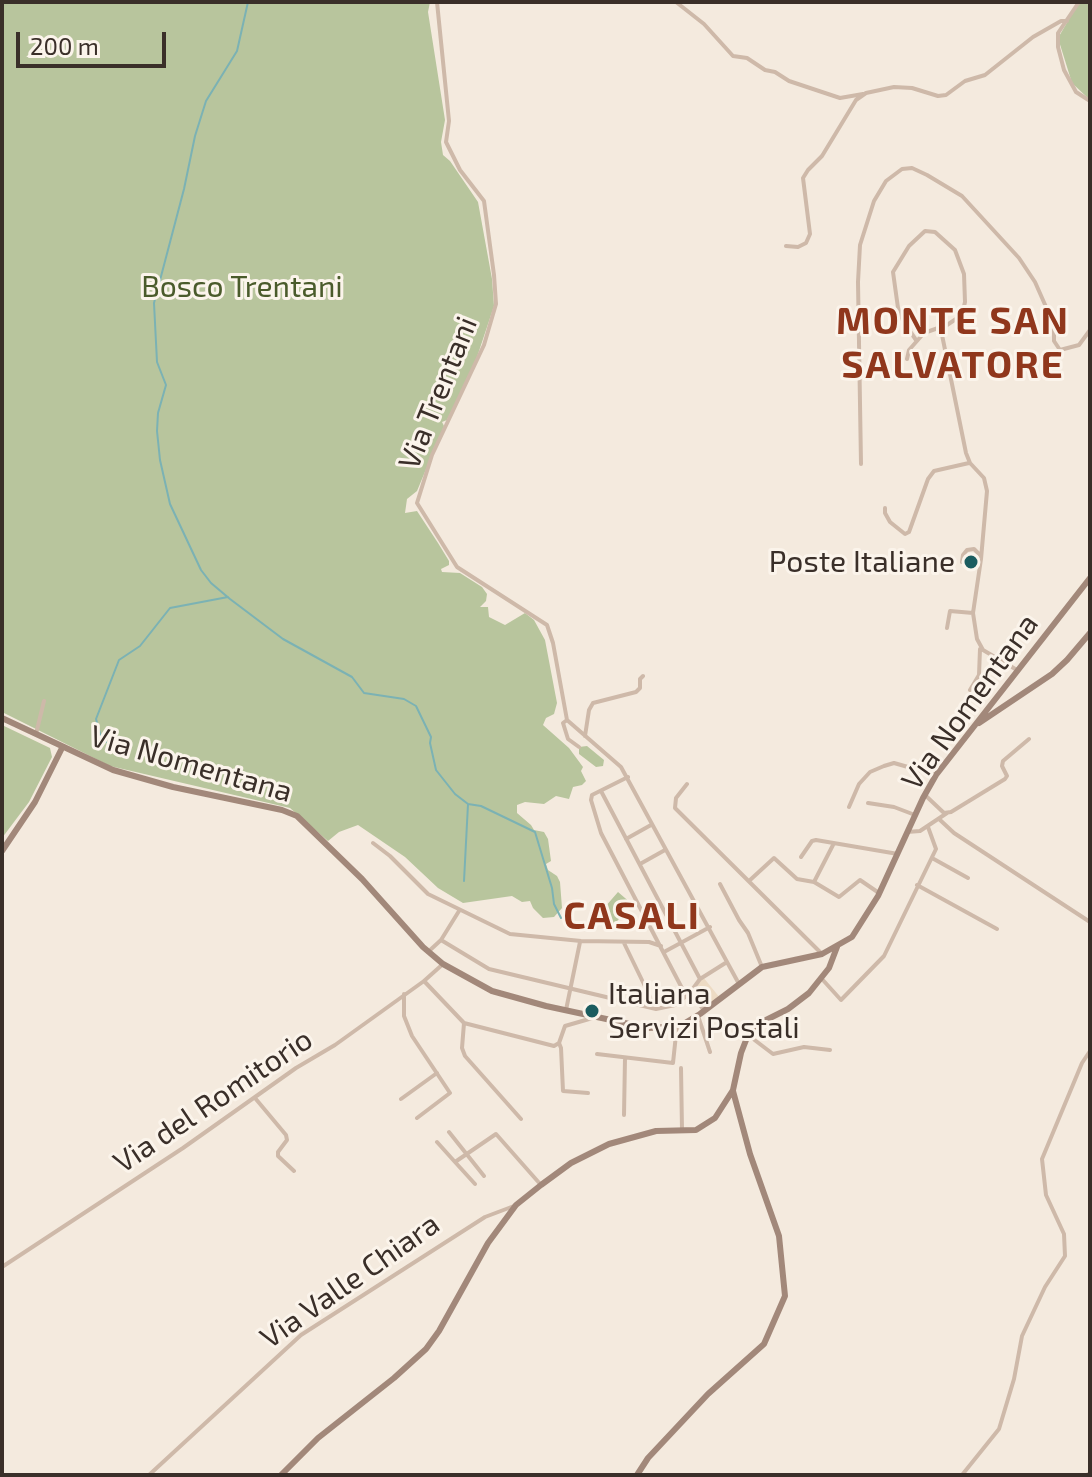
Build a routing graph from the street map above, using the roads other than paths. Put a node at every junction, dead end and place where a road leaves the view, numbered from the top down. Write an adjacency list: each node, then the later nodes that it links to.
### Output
1 (437, 2): 27 (street, Via Trentani)
2 (676, 2): 5 (street)
3 (1079, 2): 4 (street)
4 (1067, 21): 5 (street); 6 (street)
5 (866, 93): 7 (street)
6 (1090, 101)
7 (786, 246)
8 (941, 327): 10 (street); 10 (street); 12 (street)
9 (1090, 330): 13 (street)
10 (916, 340): 11 (street)
11 (907, 359)
12 (970, 463): 14 (street); 15 (street)
13 (861, 464)
14 (885, 508)
15 (981, 559): 16 (street); 18 (street)
16 (962, 562)
17 (1090, 578): 22 (main road, Via Nomentana)
18 (973, 613): 19 (street); 21 (street)
19 (947, 628)
20 (1090, 633): 28 (main road)
21 (980, 647): 22 (street); 24 (street)
22 (1018, 670): 28 (main road, Via Nomentana)
23 (643, 676): 30 (street)
24 (970, 690)
25 (44, 701): 29 (street)
26 (2, 718): 29 (main road, Via Nomentana)
27 (567, 720): 30 (street); 32 (street)
28 (970, 730): 34 (main road, Via Nomentana)
29 (36, 735): 33 (main road, Via Nomentana)
30 (585, 736): 35 (street)
31 (1029, 739): 41 (street)
32 (579, 747)
33 (62, 748): 51 (main road); 72 (main road, Via Nomentana)
34 (936, 775): 38 (main road, Via Nomentana); 40 (street)
35 (628, 777): 37 (street); 44 (street)
36 (687, 784): 57 (street)
37 (601, 791): 47 (street); 70 (street)
38 (925, 795): 41 (street); 42 (main road, Via Nomentana)
39 (868, 803): 42 (street)
40 (849, 807)
41 (946, 813): 43 (street)
42 (915, 815): 46 (main road, Via Nomentana)
43 (939, 819): 45 (street); 63 (street)
44 (651, 825): 47 (street); 50 (street)
45 (928, 827): 46 (street); 54 (street)
46 (907, 832): 52 (main road, Via Nomentana)
47 (626, 839): 55 (street)
48 (373, 843): 62 (street)
49 (833, 845): 52 (street); 53 (street); 58 (street)
50 (665, 850): 55 (street); 64 (street)
51 (2, 851)
52 (898, 854): 61 (main road, Via Nomentana)
53 (801, 857)
54 (932, 858): 56 (street); 60 (street)
55 (640, 864): 69 (street)
56 (968, 878)
57 (749, 882): 58 (street); 74 (street)
58 (814, 882): 61 (street)
59 (720, 884): 77 (street)
60 (917, 885): 65 (street); 78 (street)
61 (879, 893): 71 (main road, Via Nomentana)
62 (459, 911): 66 (street); 67 (street)
63 (1090, 922)
64 (710, 927): 69 (street); 75 (street)
65 (997, 929)
66 (441, 940): 72 (street); 82 (street)
67 (580, 941): 68 (street); 82 (street)
68 (624, 943): 70 (street); 85 (street)
69 (681, 943): 73 (street); 79 (street)
70 (661, 946): 73 (street)
71 (837, 947): 74 (main road, Via Nomentana); 78 (main road)
72 (428, 952): 76 (main road, Via Nomentana)
73 (664, 952): 84 (street)
74 (822, 954): 77 (main road, Via Nomentana)
75 (727, 962): 79 (street); 81 (street)
76 (443, 964): 80 (street, Via del Romitorio); 86 (main road, Via Nomentana)
77 (762, 967): 81 (main road, Via Nomentana)
78 (821, 978): 91 (main road)
79 (700, 979): 84 (street)
80 (424, 981): 83 (street, Via del Romitorio); 89 (street)
81 (739, 984): 87 (main road, Via Nomentana)
82 (570, 990): 85 (street); 86 (street)
83 (404, 994): 99 (street); 102 (street, Via del Romitorio)
84 (689, 994): 85 (street); 87 (street)
85 (656, 1009)
86 (566, 1010): 88 (main road, Via Nomentana)
87 (701, 1013): 90 (main road, Via Nomentana); 95 (street)
88 (598, 1016): 90 (main road, Via Nomentana); 92 (street)
89 (464, 1023): 92 (street); 106 (street)
90 (677, 1025): 97 (street)
91 (748, 1035): 93 (street); 100 (main road)
92 (559, 1043): 101 (street)
93 (830, 1050)
94 (1090, 1051): 121 (street)
95 (710, 1052)
96 (597, 1054): 97 (street)
97 (625, 1057): 104 (street)
98 (681, 1068): 107 (street)
99 (437, 1073): 103 (street); 105 (street)
100 (733, 1090): 107 (main road); 120 (main road)
101 (588, 1093)
102 (255, 1098): 112 (street); 117 (street, Via del Romitorio)
103 (401, 1099)
104 (624, 1115)
105 (417, 1118)
106 (521, 1119)
107 (682, 1130): 115 (main road)
108 (449, 1132): 110 (street)
109 (437, 1142): 111 (street)
110 (467, 1154): 111 (street); 113 (street); 115 (street)
111 (455, 1162): 114 (street)
112 (294, 1171)
113 (484, 1176)
114 (475, 1184)
115 (541, 1185): 116 (main road)
116 (516, 1205): 118 (street, Via Valle Chiara); 119 (main road)
117 (2, 1267)
118 (149, 1475)
119 (281, 1475)
120 (637, 1475)
121 (962, 1475)

